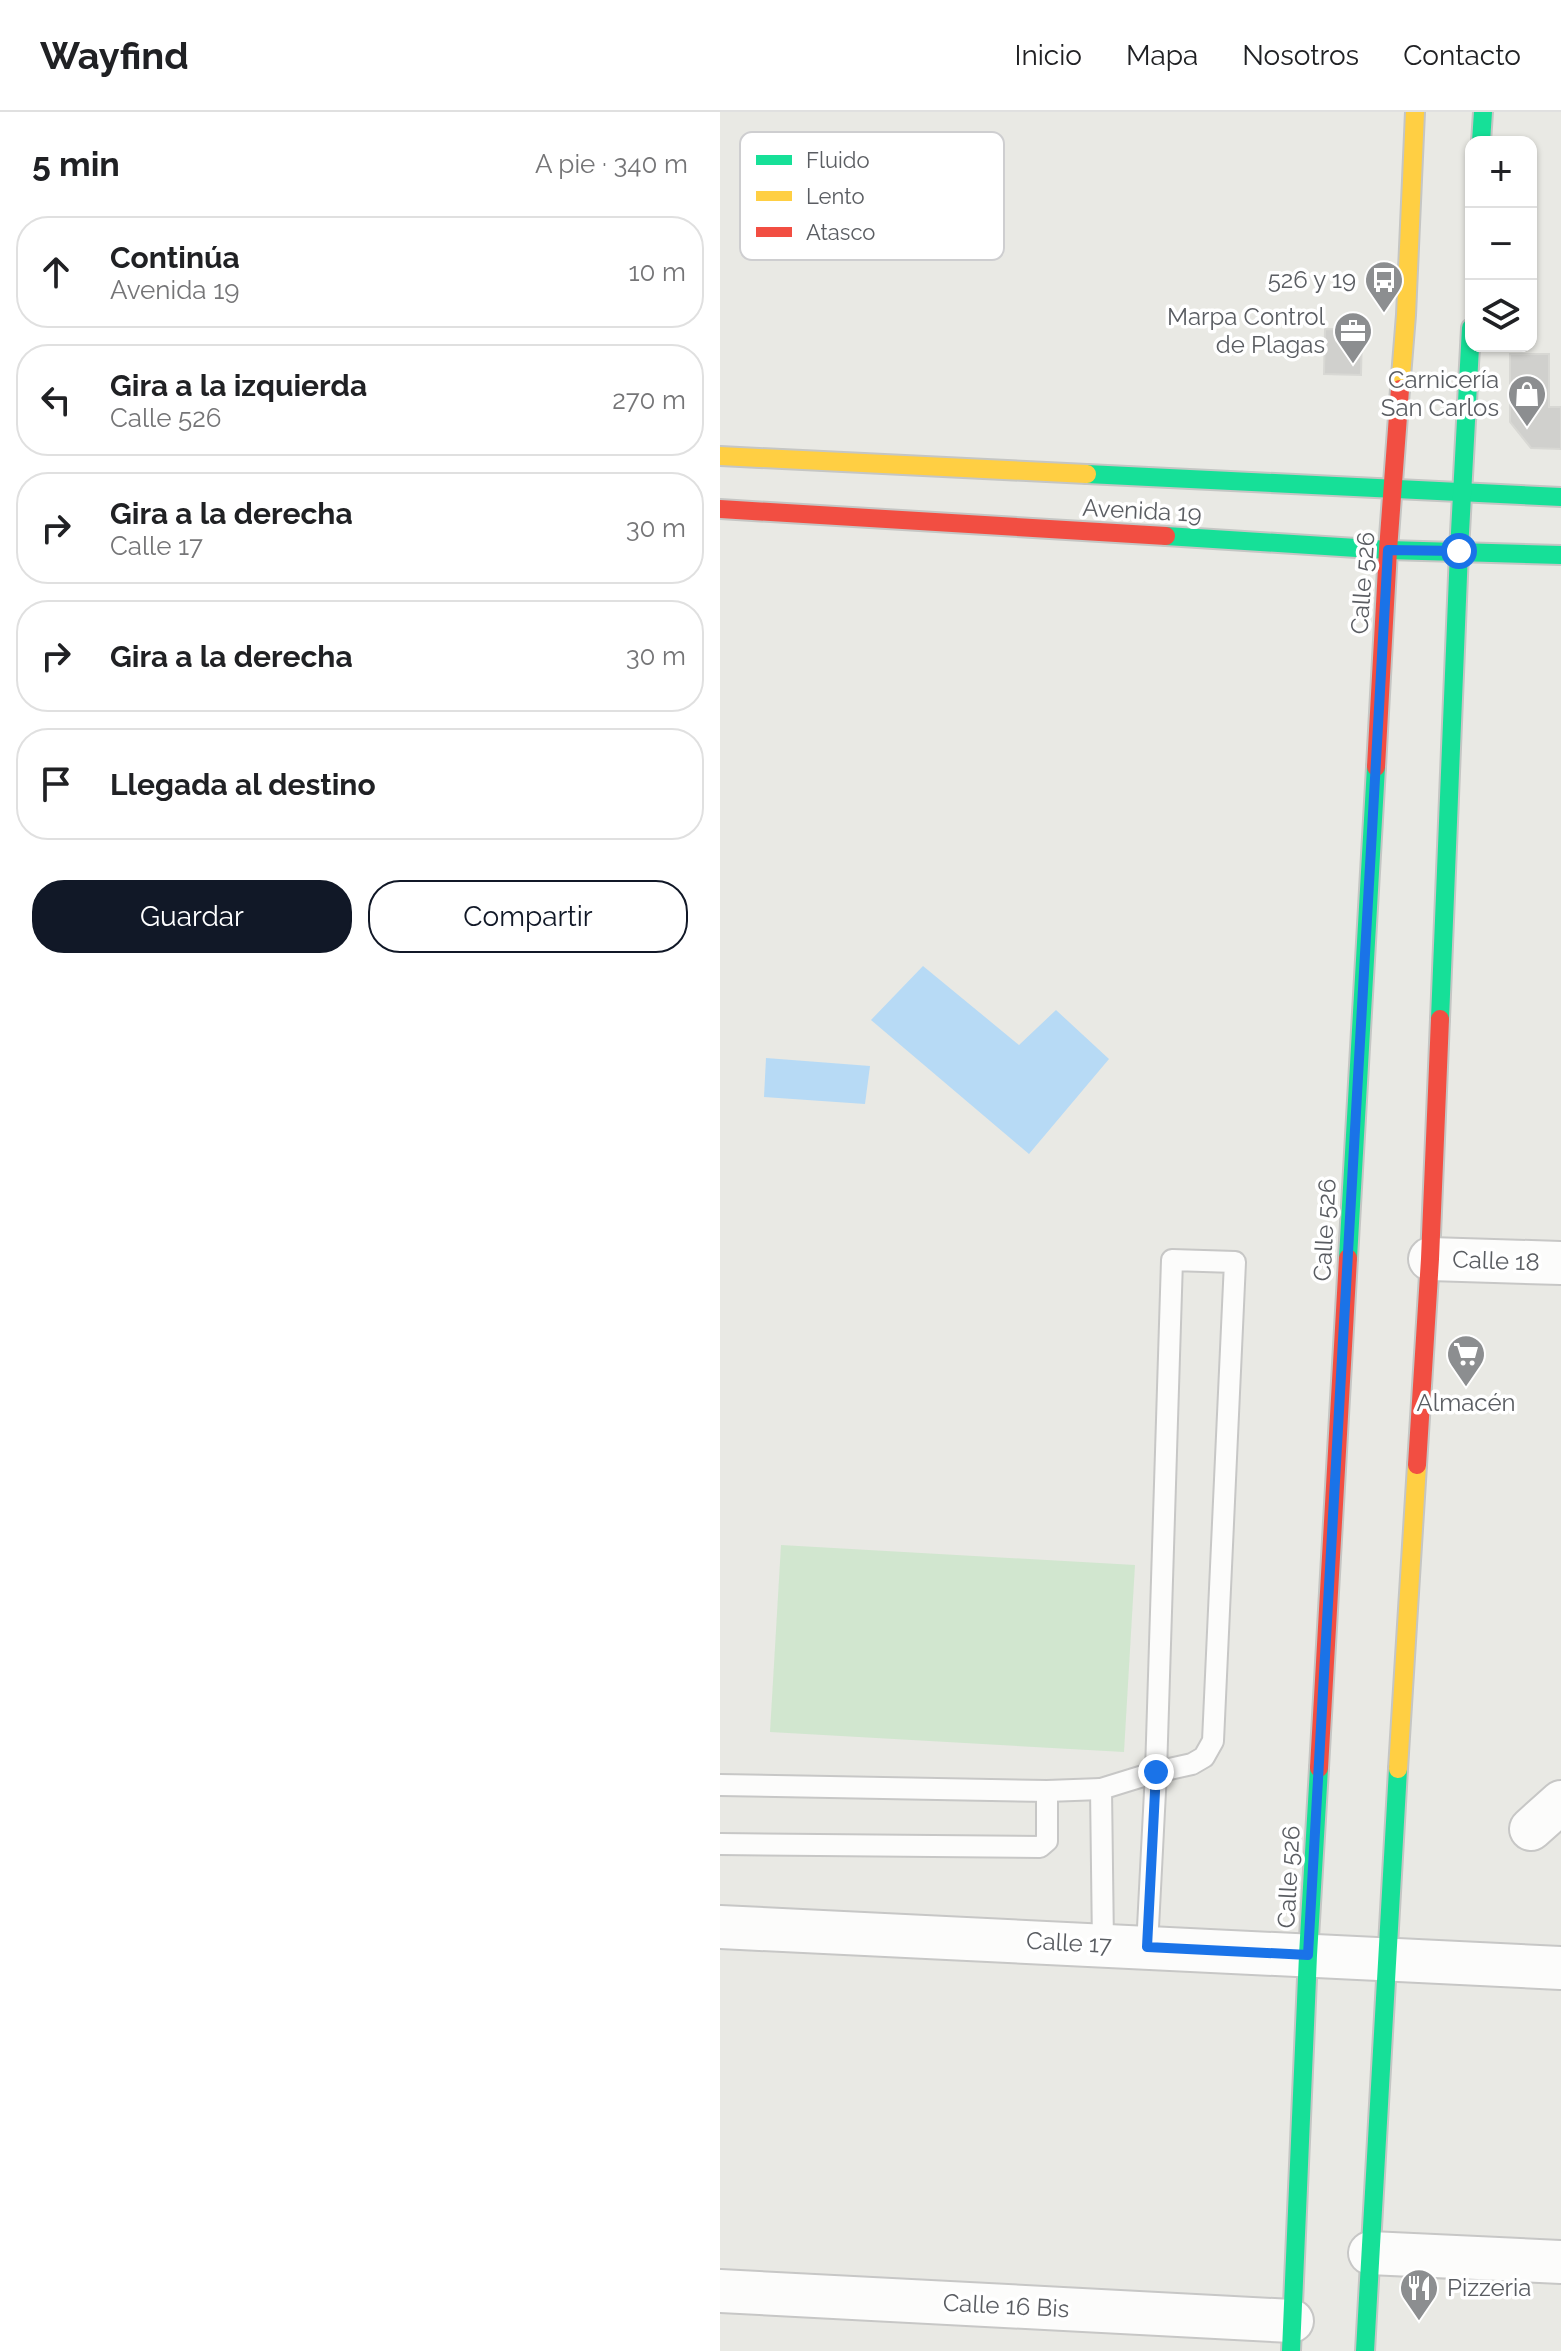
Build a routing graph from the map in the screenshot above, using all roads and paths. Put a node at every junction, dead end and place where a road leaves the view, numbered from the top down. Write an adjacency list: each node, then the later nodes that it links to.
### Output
1 (1415, 112): 6 (main road, Calle 526)
2 (1483, 112): 3 (main road)
3 (1481, 136)
4 (1470, 352): 7 (main road)
5 (720, 456): 6 (main road, Avenida 19)
6 (1393, 487): 7 (main road, Avenida 19); 10 (main road, Calle 526)
7 (1462, 492): 8 (main road, Avenida 19); 11 (main road)
8 (1561, 497)
9 (720, 509): 10 (main road, Avenida 19)
10 (1388, 550): 11 (main road, Avenida 19); 23 (main road, Calle 526)
11 (1459, 551): 12 (main road, Avenida 19); 13 (main road)
12 (1561, 555)
13 (1430, 1259): 14 (street, Calle 18); 24 (main road)
14 (1561, 1263)
15 (1156, 1772): 15 (lane); 17 (lane); 22 (lane)
16 (720, 1785): 18 (lane)
17 (1101, 1789): 18 (lane); 21 (lane)
18 (1047, 1791): 19 (lane)
19 (720, 1844)
20 (720, 1927): 21 (street, Calle 17)
21 (1103, 1945): 22 (street, Calle 17)
22 (1147, 1947): 23 (street, Calle 17)
23 (1308, 1955): 24 (street, Calle 17); 29 (main road, Calle 526)
24 (1386, 1959): 25 (street, Calle 17); 26 (main road)
25 (1561, 1968)
26 (1370, 2253): 27 (street); 30 (main road)
27 (1561, 2262)
28 (720, 2291): 29 (street, Calle 16 Bis)
29 (1291, 2336)
30 (1365, 2351)

